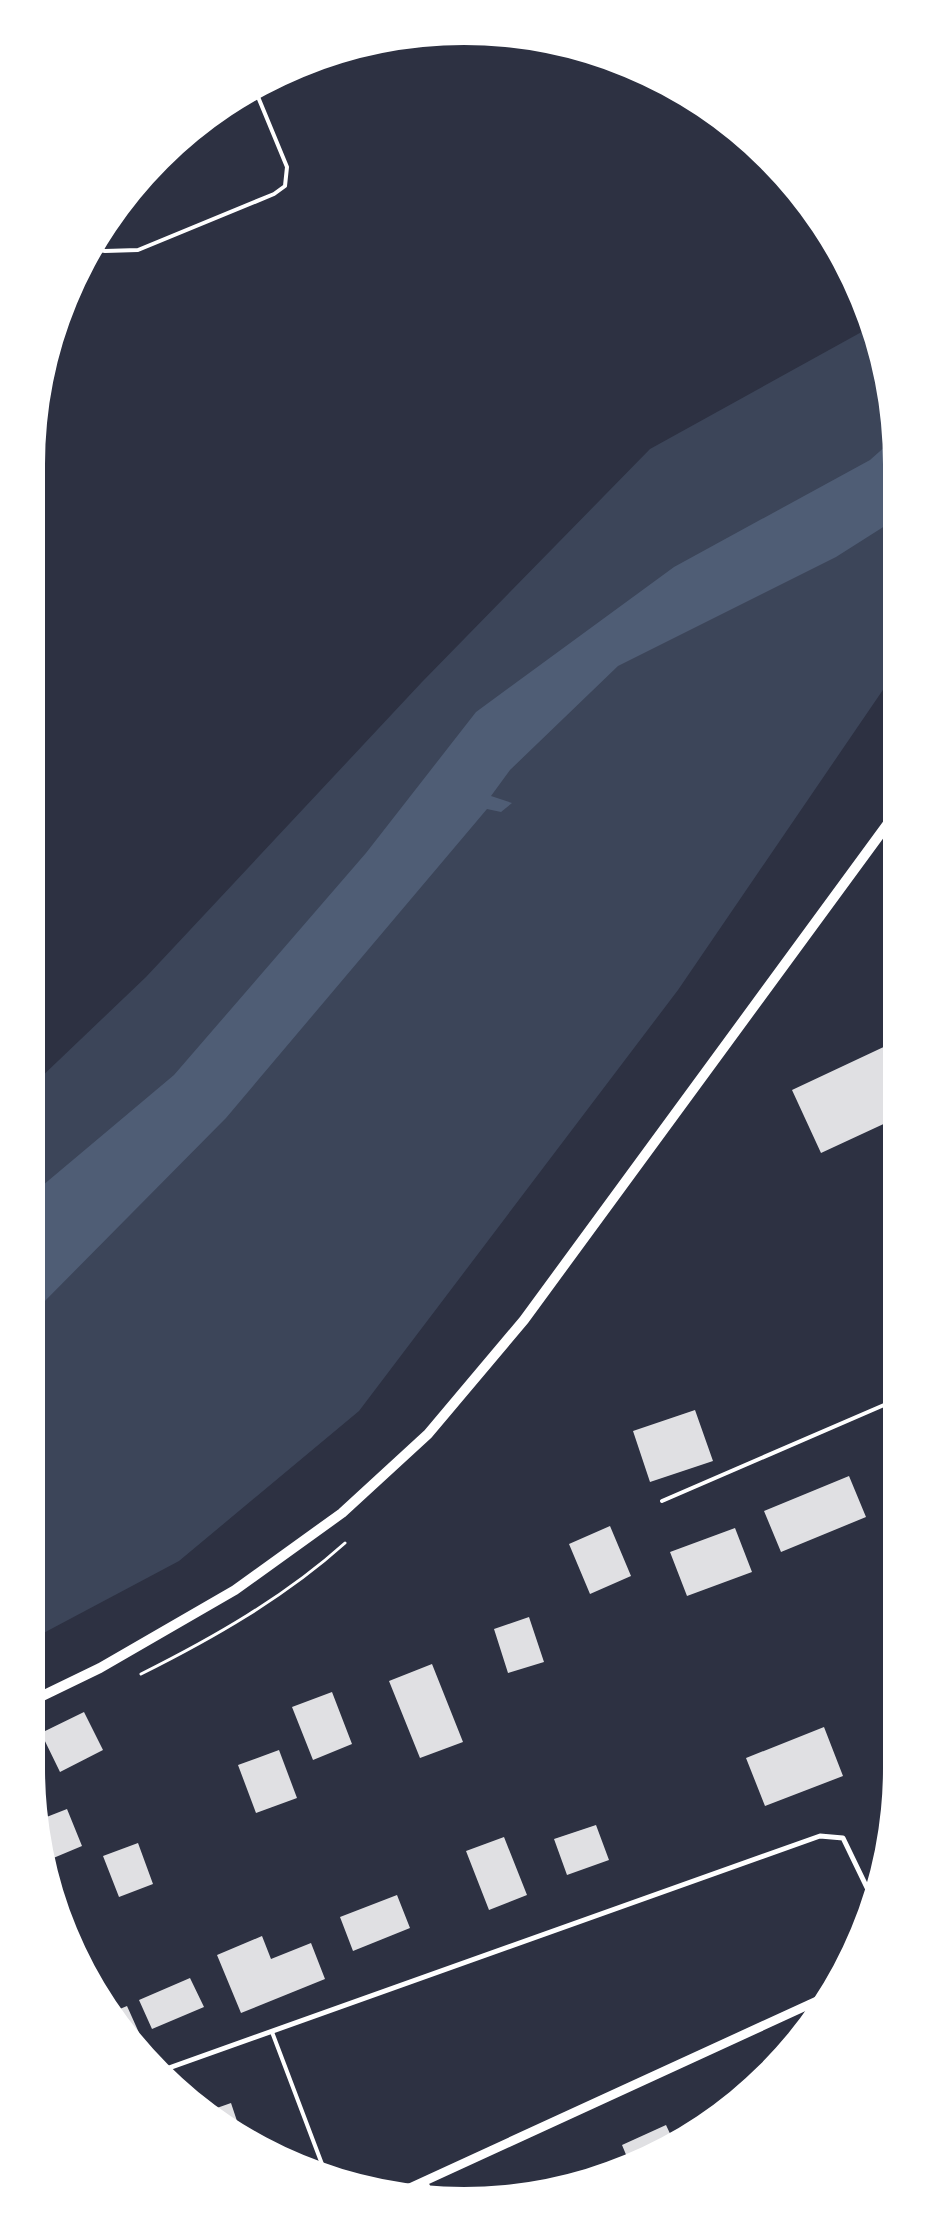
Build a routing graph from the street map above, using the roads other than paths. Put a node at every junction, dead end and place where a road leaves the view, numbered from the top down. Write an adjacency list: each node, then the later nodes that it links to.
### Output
1 (259, 99): 2 (lane)
2 (103, 251)
3 (883, 830): 6 (main road)
4 (883, 1405): 5 (lane)
5 (662, 1501)
6 (45, 1694)
7 (866, 1886): 9 (street)
8 (810, 2004): 12 (street)
9 (272, 2032): 10 (street); 11 (lane)
10 (171, 2067)
11 (321, 2162)
12 (425, 2181): 13 (street); 14 (street)
13 (418, 2184)
14 (427, 2185)

